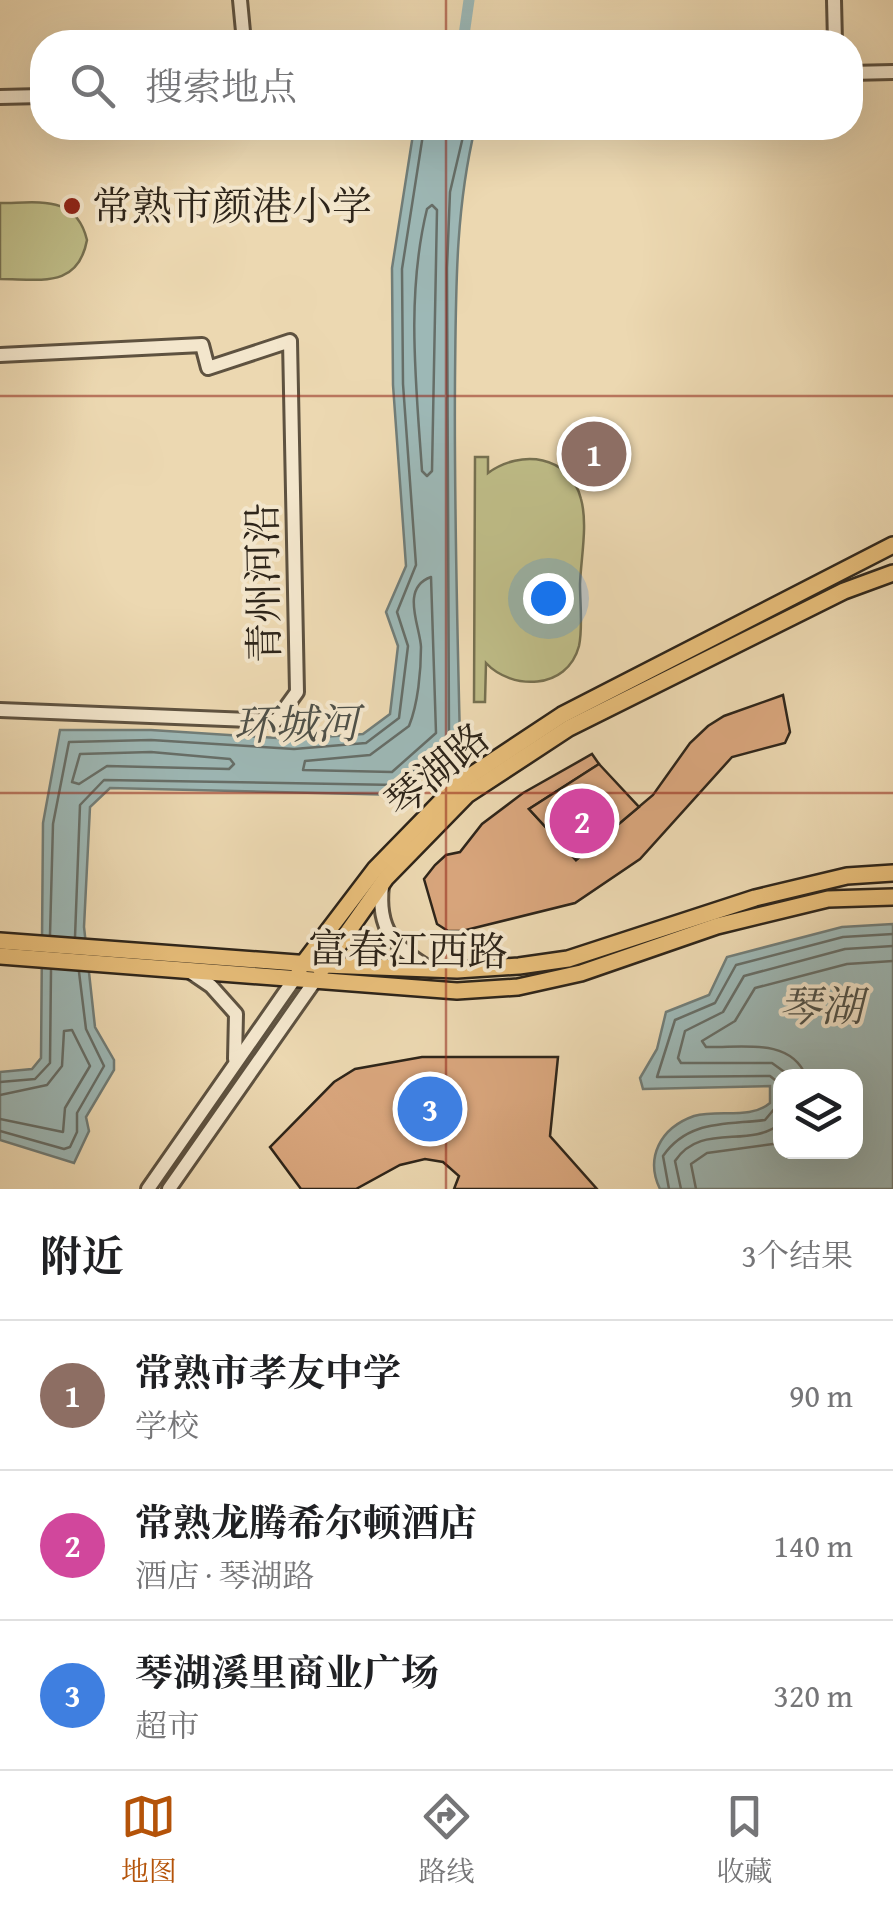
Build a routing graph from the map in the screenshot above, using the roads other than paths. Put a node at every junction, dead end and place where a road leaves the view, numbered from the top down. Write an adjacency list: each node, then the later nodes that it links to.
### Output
1 (240, 0): 3 (street)
2 (834, 0): 4 (street)
3 (243, 30)
4 (835, 30)
5 (893, 72): 6 (street)
6 (863, 73)
7 (30, 96): 8 (street)
8 (0, 97)
9 (0, 356): 14 (street, 青州河沿)
10 (893, 546): 13 (main road, 琴湖路)
11 (893, 558): 13 (main road)
12 (893, 572): 16 (main road, 琴湖路)
13 (825, 582): 21 (main road, 琴湖路)
14 (0, 710)
15 (893, 873): 24 (main road, 富春江西路)
16 (382, 884): 22 (main road, 琴湖路); 24 (street)
17 (893, 897): 26 (main road, 富春江西路)
18 (0, 942): 19 (main road)
19 (29, 950): 20 (main road); 21 (main road, 富春江西路); 23 (main road, 富春江西路)
20 (0, 956)
21 (302, 963): 22 (main road, 富春江西路); 25 (main road, 琴湖路)
22 (324, 964): 24 (main road, 富春江西路); 26 (main road, 琴湖路)
23 (188, 969): 25 (main road, 富春江西路); 27 (street)
24 (431, 969)
25 (293, 981): 26 (main road, 富春江西路); 27 (street, 琴湖路)
26 (314, 982): 29 (street, 琴湖路)
27 (234, 1064): 28 (street, 琴湖路)
28 (148, 1189)
29 (168, 1189)

